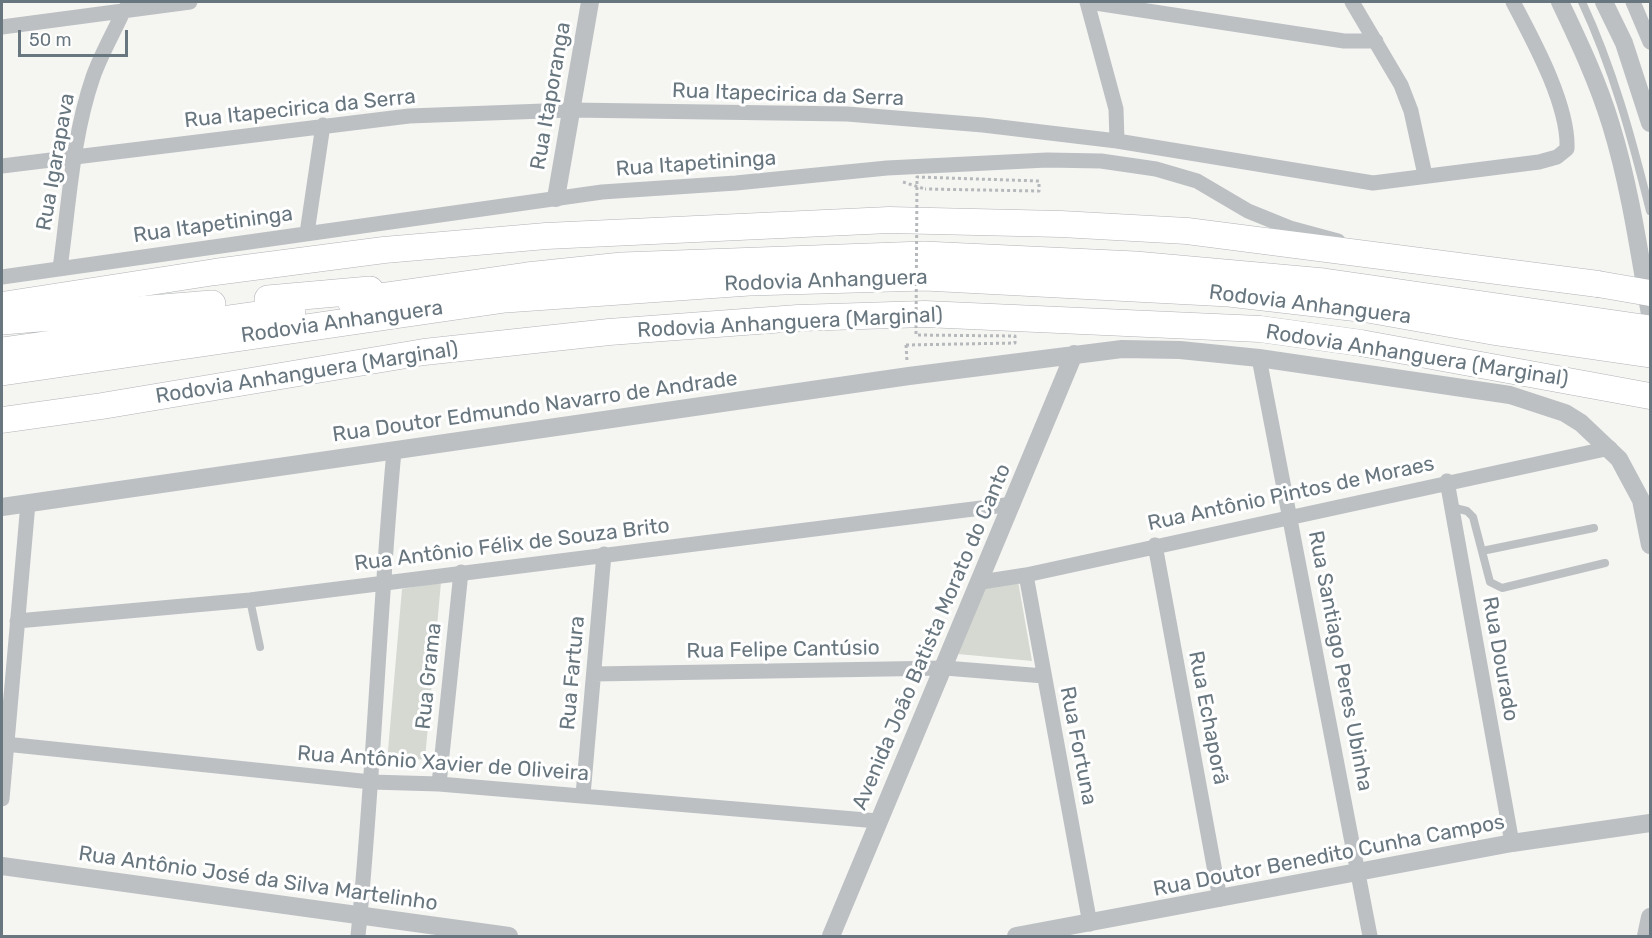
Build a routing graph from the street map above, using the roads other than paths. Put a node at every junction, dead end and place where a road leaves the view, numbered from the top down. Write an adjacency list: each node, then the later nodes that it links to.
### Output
1 (190, 2): 10 (street)
2 (590, 2): 14 (street, Rua Itaporanga)
3 (1088, 2): 12 (street); 17 (street)
4 (1352, 2): 12 (street)
5 (1513, 2): 20 (street, Rua Itapecirica da Serra)
6 (1560, 2): 30 (street)
7 (1582, 2): 22 (lane)
8 (1604, 2): 15 (street)
9 (1633, 2): 13 (street)
10 (128, 6): 11 (street); 18 (street, Rua Igarapava)
11 (2, 27)
12 (1376, 41): 20 (street)
13 (1650, 42)
14 (571, 110): 16 (street, Rua Itapecirica da Serra); 17 (street, Rua Itapecirica da Serra); 21 (street, Rua Itaporanga)
15 (1650, 123)
16 (322, 125): 18 (street, Rua Itapecirica da Serra); 23 (street)
17 (1117, 141): 20 (street, Rua Itapecirica da Serra)
18 (75, 156): 19 (street, Rua Itapecirica da Serra); 25 (street, Rua Igarapava)
19 (2, 166)
20 (1425, 175)
21 (556, 198): 23 (street, Rua Itapetininga); 24 (street, Rua Itapetininga)
22 (1650, 210)
23 (307, 233): 25 (street, Rua Itapetininga)
24 (1381, 254): 28 (highway, bridge); 29 (highway)
25 (60, 268): 26 (street, Rua Itapetininga)
26 (2, 276)
27 (527, 276): 31 (highway); 32 (highway, Rodovia Anhanguera); 33 (highway, Rodovia Anhanguera)
28 (1650, 293)
29 (2, 305)
30 (1650, 314)
31 (2, 321)
32 (1650, 329)
33 (2, 351)
34 (1074, 354): 37 (street, Rua Doutor Edmundo Navarro de Andrade); 43 (street, Rua Doutor Edmundo Navarro de Andrade); 46 (street, Avenida João Batista Morato do Canto)
35 (1650, 354): 36 (highway, Rodovia Anhanguera)
36 (1616, 355): 38 (highway); 39 (highway, Rodovia Anhanguera)
37 (1259, 358): 42 (street, Rua Doutor Edmundo Navarro de Andrade); 49 (street, Rua Santiago Peres Ubinha)
38 (1650, 368)
39 (2, 372)
40 (1650, 396): 41 (highway, Rodovia Anhanguera (Marginal))
41 (2, 420)
42 (1610, 448): 44 (street, Rua Antônio Pintos de Moraes); 52 (street, Rua Doutor Edmundo Navarro de Andrade)
43 (394, 451): 45 (street, Rua Doutor Edmundo Navarro de Andrade); 59 (street)
44 (1447, 482): 48 (street, Rua Dourado); 49 (street, Rua Antônio Pintos de Moraes)
45 (28, 502): 47 (street, Rua Doutor Edmundo Navarro de Andrade); 61 (street)
46 (1013, 504): 54 (street, Rua Antônio Félix de Souza Brito); 58 (street, Avenida João Batista Morato do Canto)
47 (2, 507)
48 (1451, 507): 53 (lane); 73 (street, Rua Dourado)
49 (1290, 516): 51 (street, Rua Antônio Pintos de Moraes); 75 (street, Rua Santiago Peres Ubinha)
50 (1594, 528): 53 (lane)
51 (1155, 545): 57 (street, Rua Antônio Pintos de Moraes); 76 (street, Rua Echaporã)
52 (1650, 545)
53 (1482, 551): 55 (lane)
54 (604, 554): 56 (street, Rua Antônio Félix de Souza Brito); 64 (street, Rua Fartura)
55 (1605, 563)
56 (461, 572): 59 (street, Rua Antônio Félix de Souza Brito); 68 (street, Rua Grama)
57 (1026, 575): 58 (street, Rua Antônio Pintos de Moraes); 65 (street, Rua Fortuna)
58 (981, 582): 63 (street, Avenida João Batista Morato do Canto)
59 (382, 584): 60 (street, Rua Antônio Félix de Souza Brito); 67 (street)
60 (250, 600): 61 (street, Rua Antônio Félix de Souza Brito); 62 (lane)
61 (17, 621): 66 (street)
62 (260, 647)
63 (945, 668): 64 (street, Rua Felipe Cantúsio); 65 (street, Rua Felipe Cantúsio); 71 (street, Avenida João Batista Morato do Canto)
64 (594, 674): 69 (street, Rua Fartura)
65 (1044, 676): 79 (street, Rua Fortuna)
66 (5, 744): 67 (street, Rua Antônio Xavier de Oliveira); 70 (street)
67 (371, 782): 68 (street, Rua Antônio Xavier de Oliveira); 77 (street)
68 (439, 784): 69 (street, Rua Antônio Xavier de Oliveira)
69 (583, 795): 71 (street, Rua Antônio Xavier de Oliveira)
70 (2, 799)
71 (878, 821): 82 (street, Avenida João Batista Morato do Canto)
72 (1650, 823): 73 (street, Rua Doutor Benedito Cunha Campos)
73 (1512, 843): 75 (street, Rua Doutor Benedito Cunha Campos)
74 (2, 866): 77 (street, Rua Antônio José da Silva Martelinho)
75 (1359, 873): 76 (street, Rua Doutor Benedito Cunha Campos); 84 (street, Rua Santiago Peres Ubinha)
76 (1220, 899): 79 (street, Rua Doutor Benedito Cunha Campos)
77 (360, 915): 80 (street); 81 (street, Rua Antônio José da Silva Martelinho)
78 (1650, 918): 85 (street)
79 (1090, 924): 83 (street, Rua Doutor Benedito Cunha Campos)
80 (358, 936)
81 (509, 936)
82 (831, 936)
83 (1016, 936)
84 (1370, 936)
85 (1646, 936)

